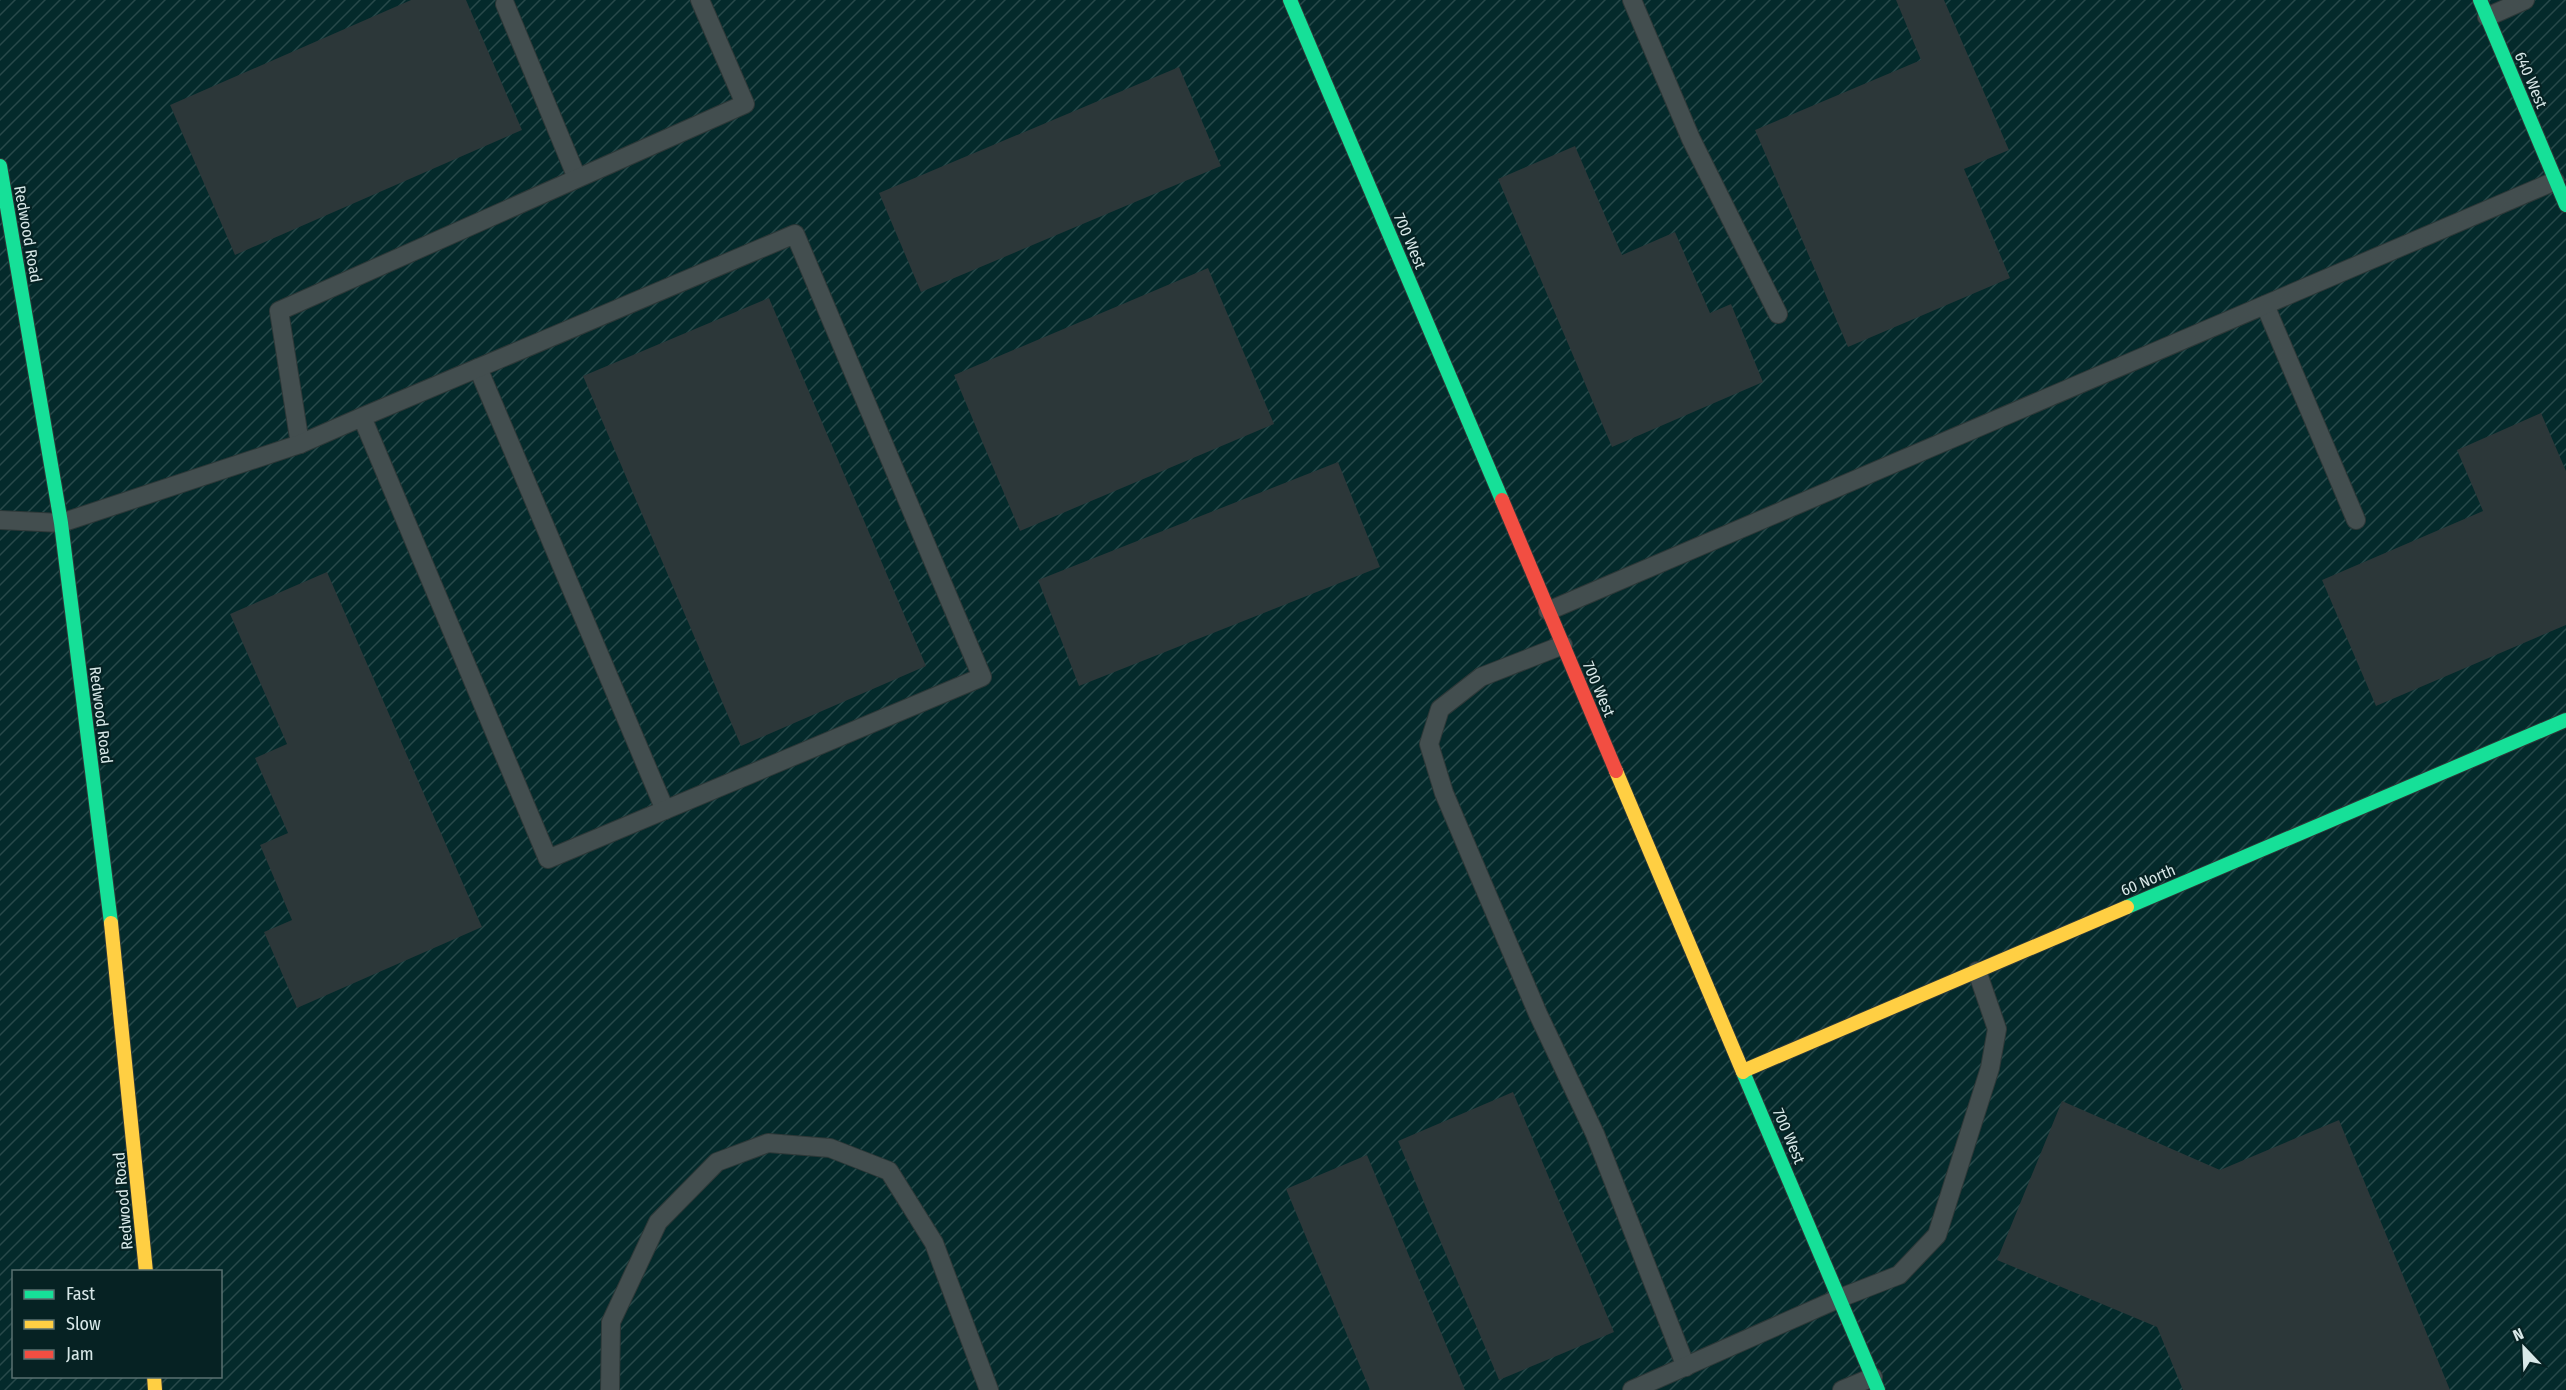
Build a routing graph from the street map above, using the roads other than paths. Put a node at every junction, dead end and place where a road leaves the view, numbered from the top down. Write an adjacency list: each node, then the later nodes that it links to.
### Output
1 (700, 0): 8 (lane)
2 (1290, 0): 19 (street, 700 West)
3 (1632, 0): 12 (lane)
4 (2525, 0): 6 (lane)
5 (505, 4): 8 (lane)
6 (2483, 8): 9 (street, 640 West)
7 (0, 166): 18 (street, Redwood Road)
8 (578, 178): 15 (lane)
9 (2556, 181): 10 (street, 640 West); 11 (lane)
10 (2566, 205)
11 (2265, 305): 17 (lane); 19 (lane)
12 (1778, 314)
13 (478, 368): 14 (lane); 22 (lane); 22 (lane)
14 (362, 417): 15 (lane); 22 (lane)
15 (300, 444): 18 (lane)
16 (0, 520): 18 (lane)
17 (2356, 520)
18 (60, 523): 25 (street, Redwood Road)
19 (1548, 611): 20 (street, 700 West)
20 (1563, 645): 24 (street, 700 West); 27 (lane)
21 (2566, 720): 23 (street, 60 North)
22 (665, 810)
23 (1977, 971): 24 (street, 60 North); 26 (lane)
24 (1743, 1071): 26 (street, 700 West)
25 (146, 1270)
26 (1840, 1298): 27 (lane); 28 (street, 700 West)
27 (1686, 1367): 31 (lane)
28 (1876, 1384): 32 (lane)
29 (610, 1390): 30 (lane)
30 (989, 1390)
31 (1632, 1390)
32 (1842, 1390)

